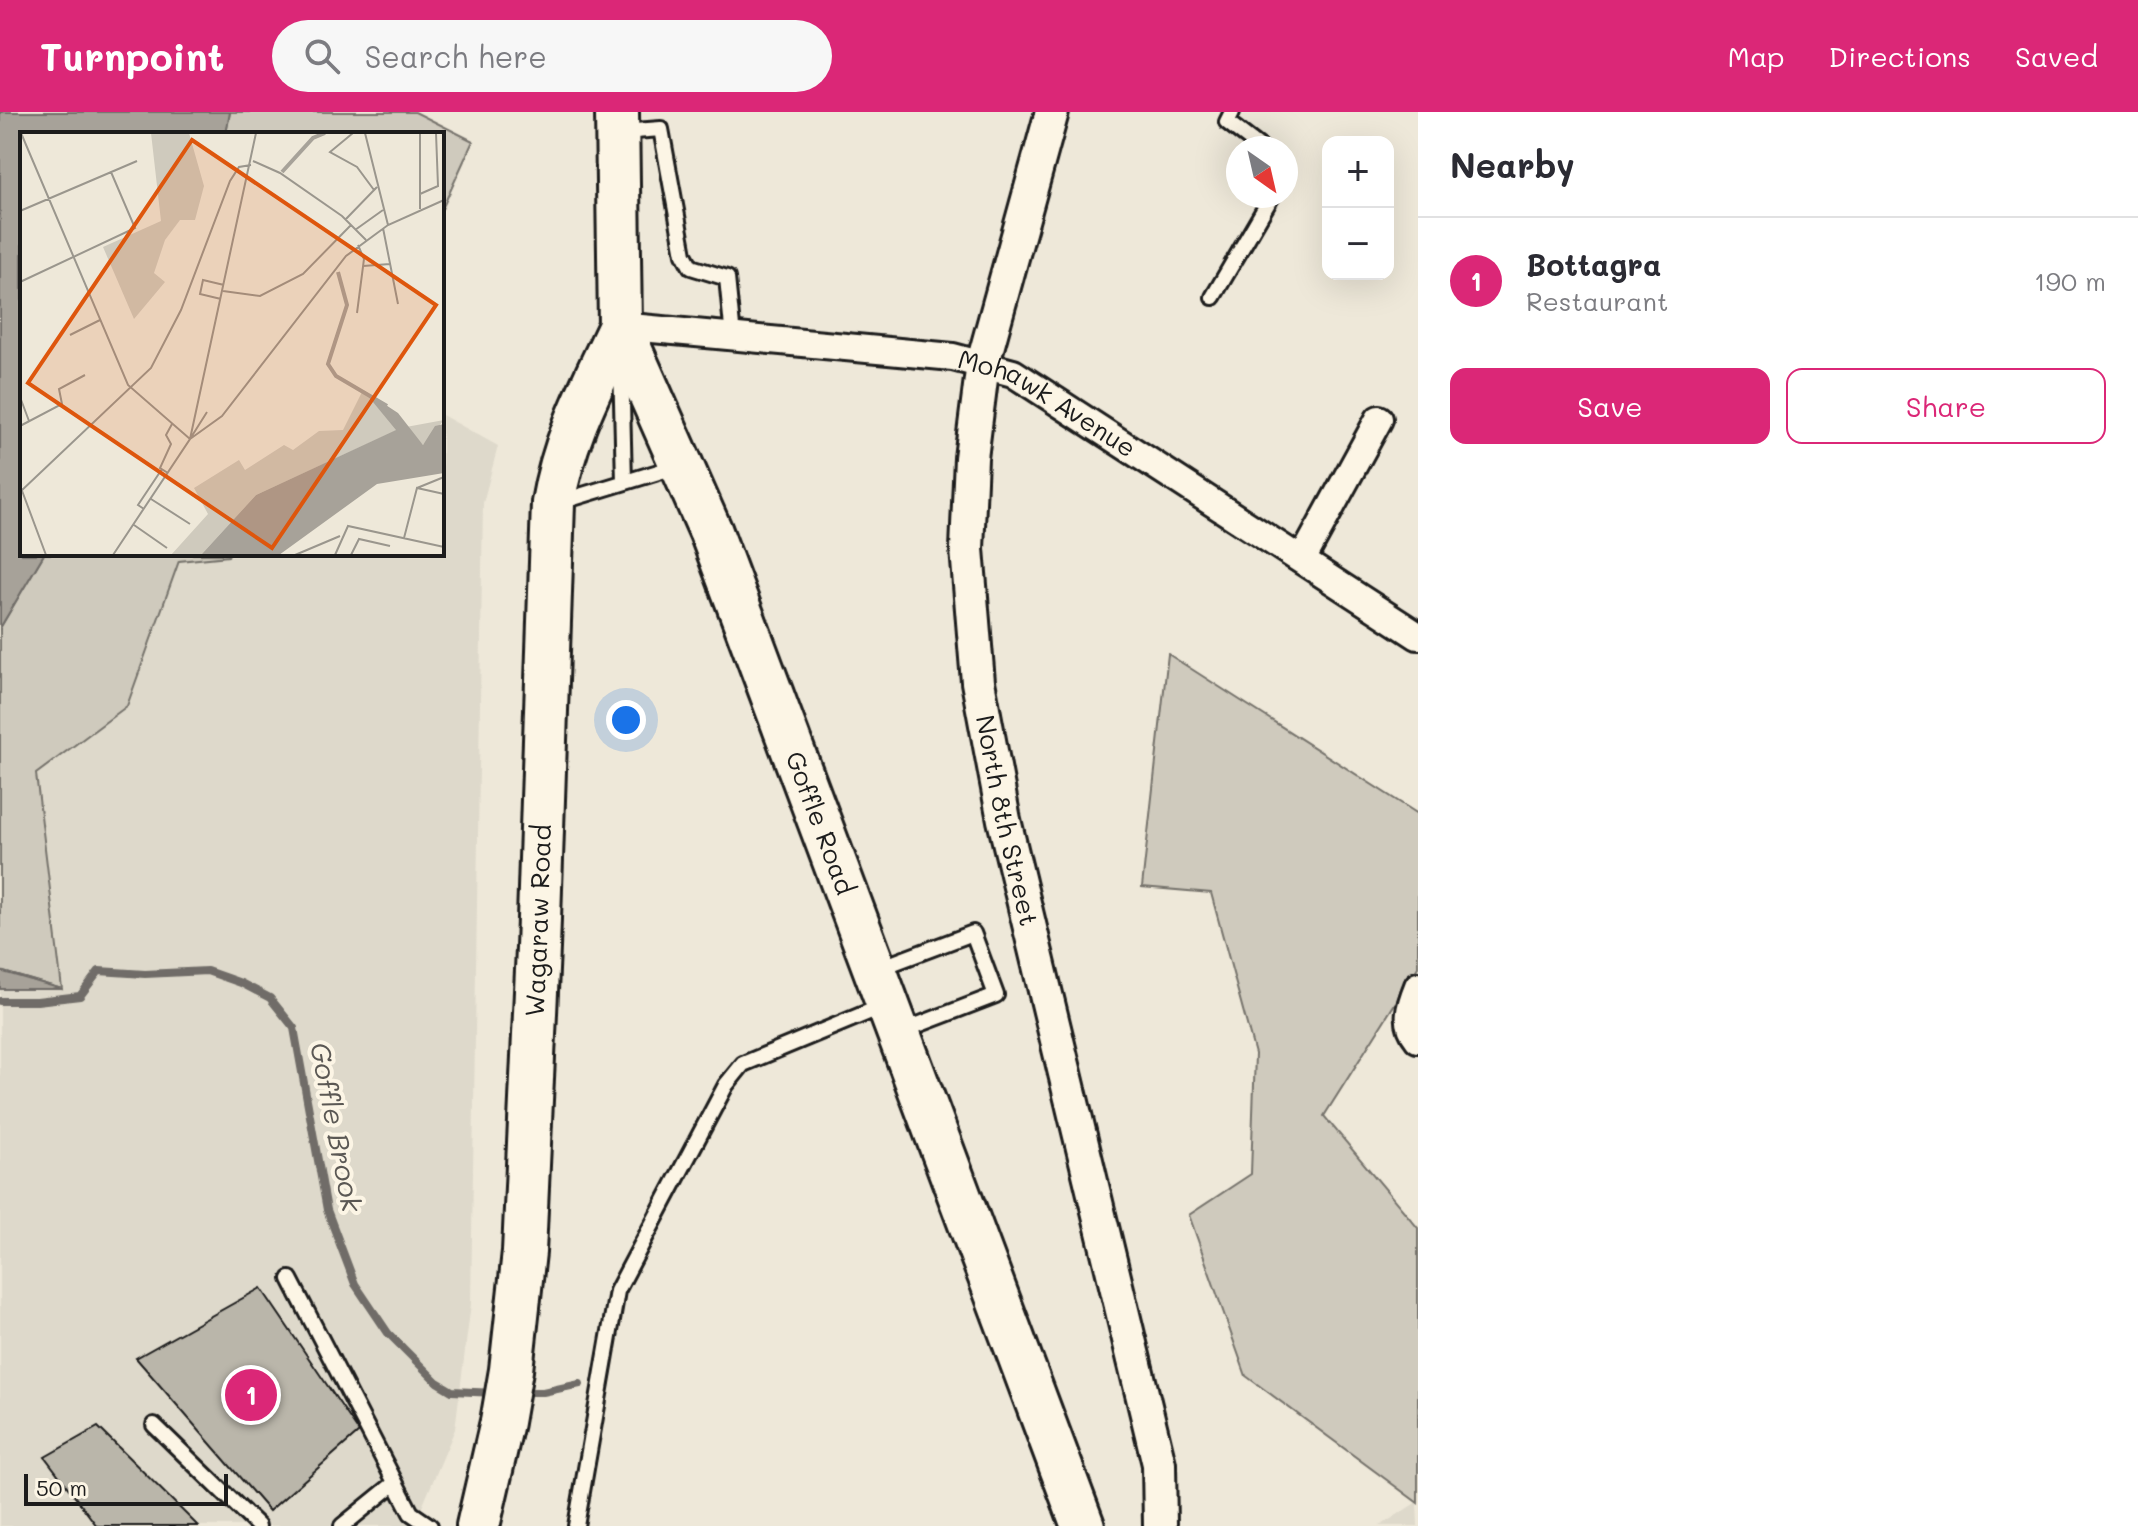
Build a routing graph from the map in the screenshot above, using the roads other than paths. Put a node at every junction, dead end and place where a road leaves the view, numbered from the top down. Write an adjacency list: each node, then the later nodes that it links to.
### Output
1 (1052, 112): 9 (street, North 8th Street)
2 (1232, 112): 4 (lane)
3 (634, 121): 7 (main road, Goffle Road); 8 (lane)
4 (1245, 136)
5 (1265, 208): 6 (lane)
6 (1213, 297)
7 (620, 326): 8 (street, Mohawk Avenue); 11 (main road, Goffle Road); 12 (lane); 13 (main road, Wagaraw Road)
8 (733, 337): 9 (street, Mohawk Avenue)
9 (983, 363): 14 (street, Mohawk Avenue); 28 (street, North 8th Street)
10 (1379, 419): 14 (street)
11 (682, 465): 12 (lane); 17 (main road, Goffle Road)
12 (624, 482): 13 (lane)
13 (553, 503): 25 (main road, Wagaraw Road)
14 (1302, 560): 15 (street, Mohawk Avenue)
15 (1418, 636)
16 (1418, 986): 18 (street)
17 (887, 1002): 17 (lane); 26 (lane); 27 (main road, Goffle Road)
18 (1418, 1039)
19 (290, 1279): 21 (lane)
20 (154, 1425): 22 (lane)
21 (395, 1483): 23 (lane); 24 (lane)
22 (258, 1526)
23 (342, 1526)
24 (430, 1526)
25 (478, 1526)
26 (576, 1526)
27 (1083, 1526)
28 (1160, 1526)

